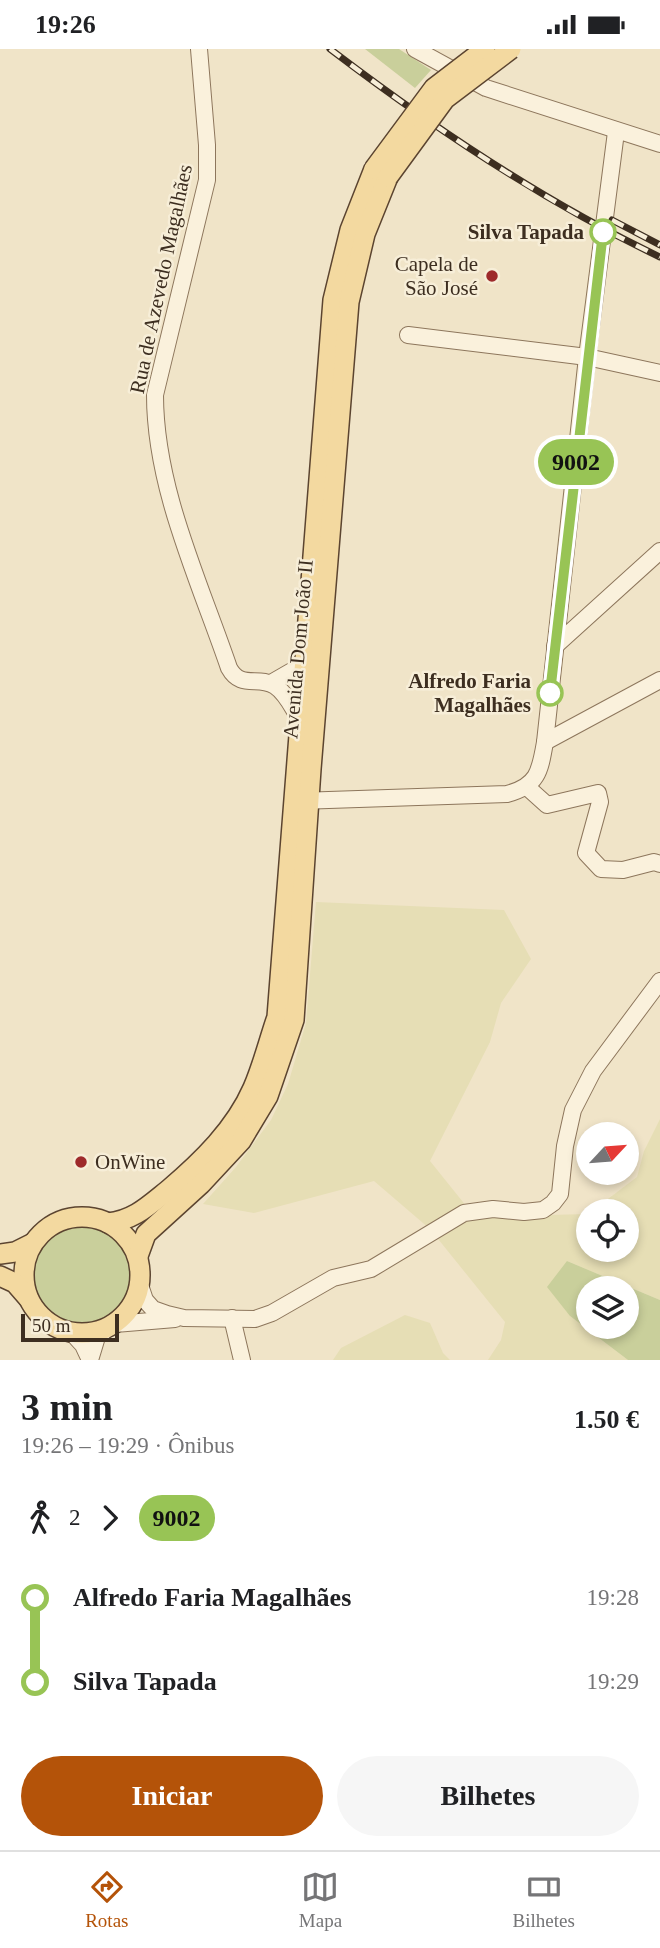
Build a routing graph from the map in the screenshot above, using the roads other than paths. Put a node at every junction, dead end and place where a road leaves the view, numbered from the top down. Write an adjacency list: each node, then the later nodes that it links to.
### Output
1 (199, 49): 15 (street, Rua de Azevedo Magalhães)
2 (415, 49): 5 (street)
3 (485, 49): 7 (main road, Avenida Dom João II, bridge)
4 (511, 49): 7 (main road, Avenida Dom João II, bridge)
5 (616, 132): 6 (street); 9 (street)
6 (660, 144)
7 (381, 173): 13 (main road, Avenida Dom João II); 19 (main road, Avenida Dom João II)
8 (408, 335): 9 (street)
9 (587, 357): 10 (street); 12 (street)
10 (660, 373)
11 (660, 551): 12 (street)
12 (555, 646): 17 (street)
13 (304, 664): 15 (street); 16 (main road, Avenida Dom João II)
14 (660, 680): 17 (street)
15 (271, 683): 16 (street)
16 (299, 718): 19 (main road, Avenida Dom João II)
17 (545, 742): 18 (street)
18 (527, 787): 19 (street); 20 (street)
19 (301, 801): 22 (main road, Avenida Dom João II); 25 (main road, Avenida Dom João II)
20 (660, 864)
21 (660, 981): 30 (street)
22 (108, 1223): 23 (main road); 25 (main road)
23 (33, 1243): 24 (main road); 28 (main road)
24 (0, 1254)
25 (138, 1257): 27 (main road)
26 (0, 1276): 28 (main road)
27 (140, 1285): 29 (street); 31 (main road)
28 (29, 1299): 32 (main road)
29 (184, 1318): 30 (street); 31 (street)
30 (232, 1318): 34 (street)
31 (111, 1326): 32 (main road); 33 (street)
32 (72, 1333): 33 (street)
33 (90, 1360)
34 (242, 1360)

